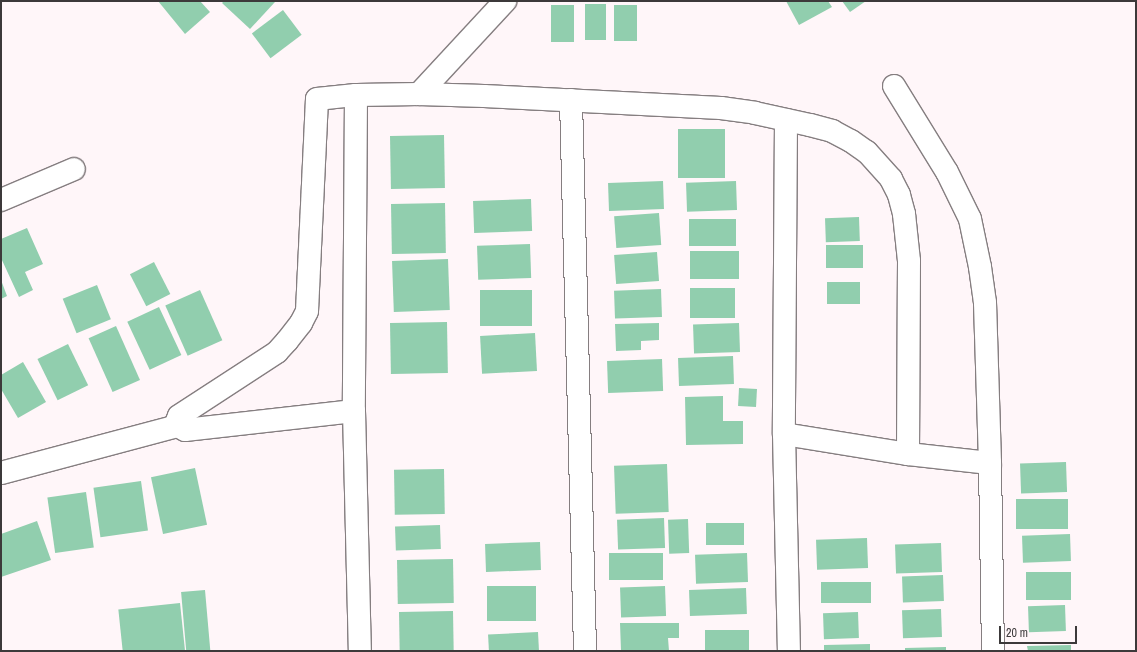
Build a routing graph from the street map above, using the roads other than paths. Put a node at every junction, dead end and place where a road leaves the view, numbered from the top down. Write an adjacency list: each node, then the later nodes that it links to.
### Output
1 (505, 1): 3 (street)
2 (894, 86): 13 (street)
3 (419, 94): 4 (street); 5 (street)
4 (356, 95): 9 (street); 10 (street)
5 (571, 100): 6 (street); 16 (street)
6 (786, 120): 11 (street); 12 (street)
7 (74, 169): 8 (street)
8 (1, 200)
9 (354, 411): 10 (street); 15 (street)
10 (178, 426): 14 (street)
11 (784, 434): 12 (street); 17 (street)
12 (908, 454): 13 (street)
13 (990, 463): 18 (street)
14 (1, 473)
15 (360, 651)
16 (585, 651)
17 (789, 651)
18 (993, 651)

